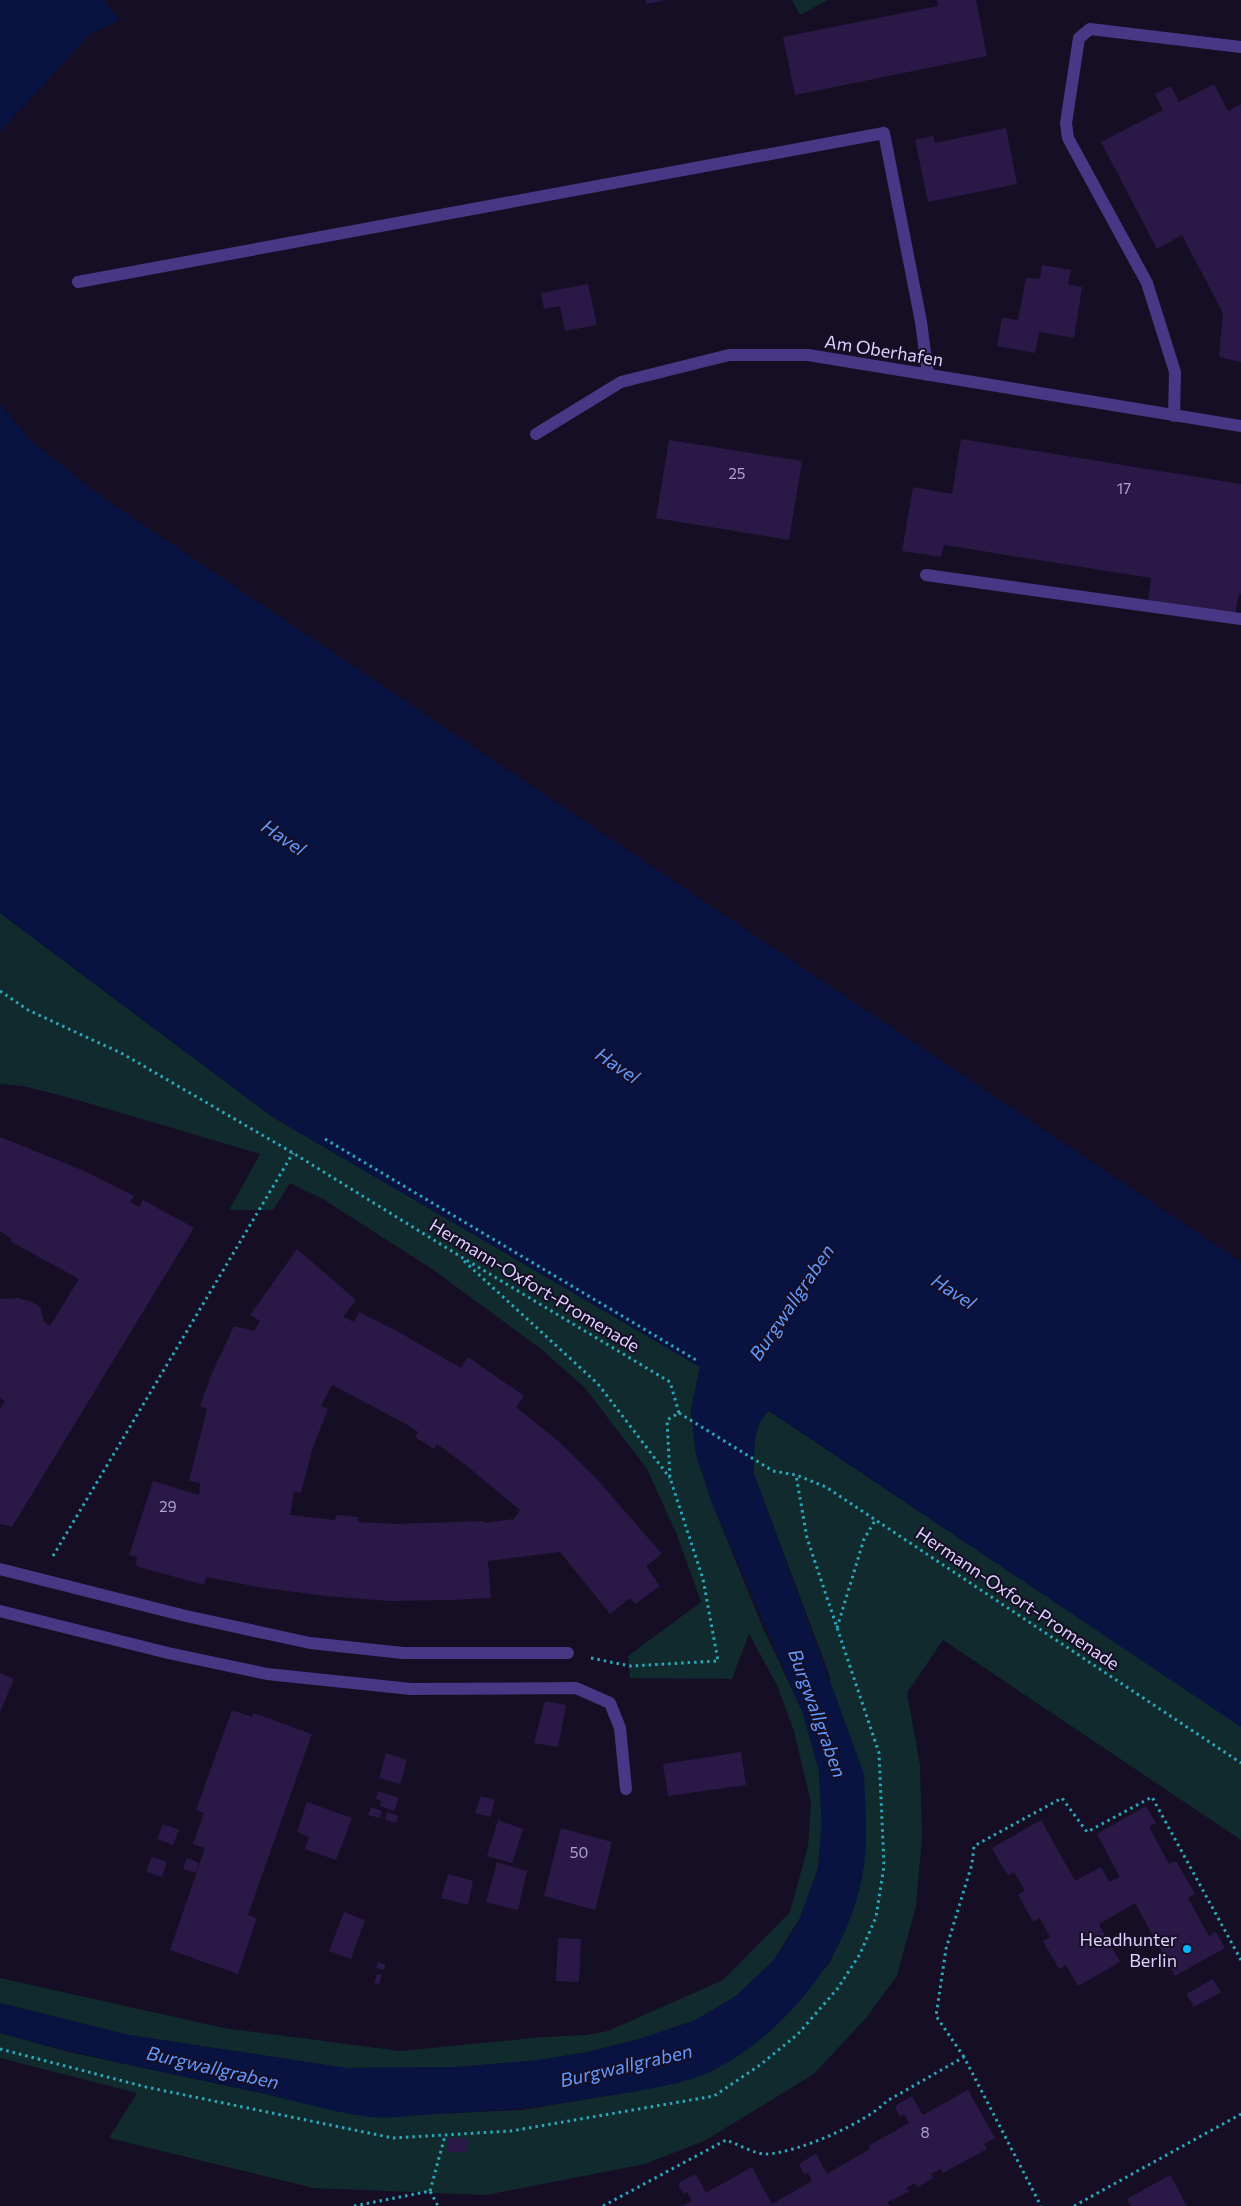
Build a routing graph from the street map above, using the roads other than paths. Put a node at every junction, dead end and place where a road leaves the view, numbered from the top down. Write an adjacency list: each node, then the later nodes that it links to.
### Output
1 (1241, 47): 4 (street)
2 (78, 282): 3 (street)
3 (928, 375): 4 (street, Am Oberhafen); 6 (street, Am Oberhafen)
4 (1174, 416): 5 (street, Am Oberhafen)
5 (1241, 426)
6 (536, 434)
7 (926, 575): 8 (street)
8 (1241, 619)
9 (0, 1568): 11 (street)
10 (0, 1611): 12 (street)
11 (568, 1653)
12 (626, 1788)

